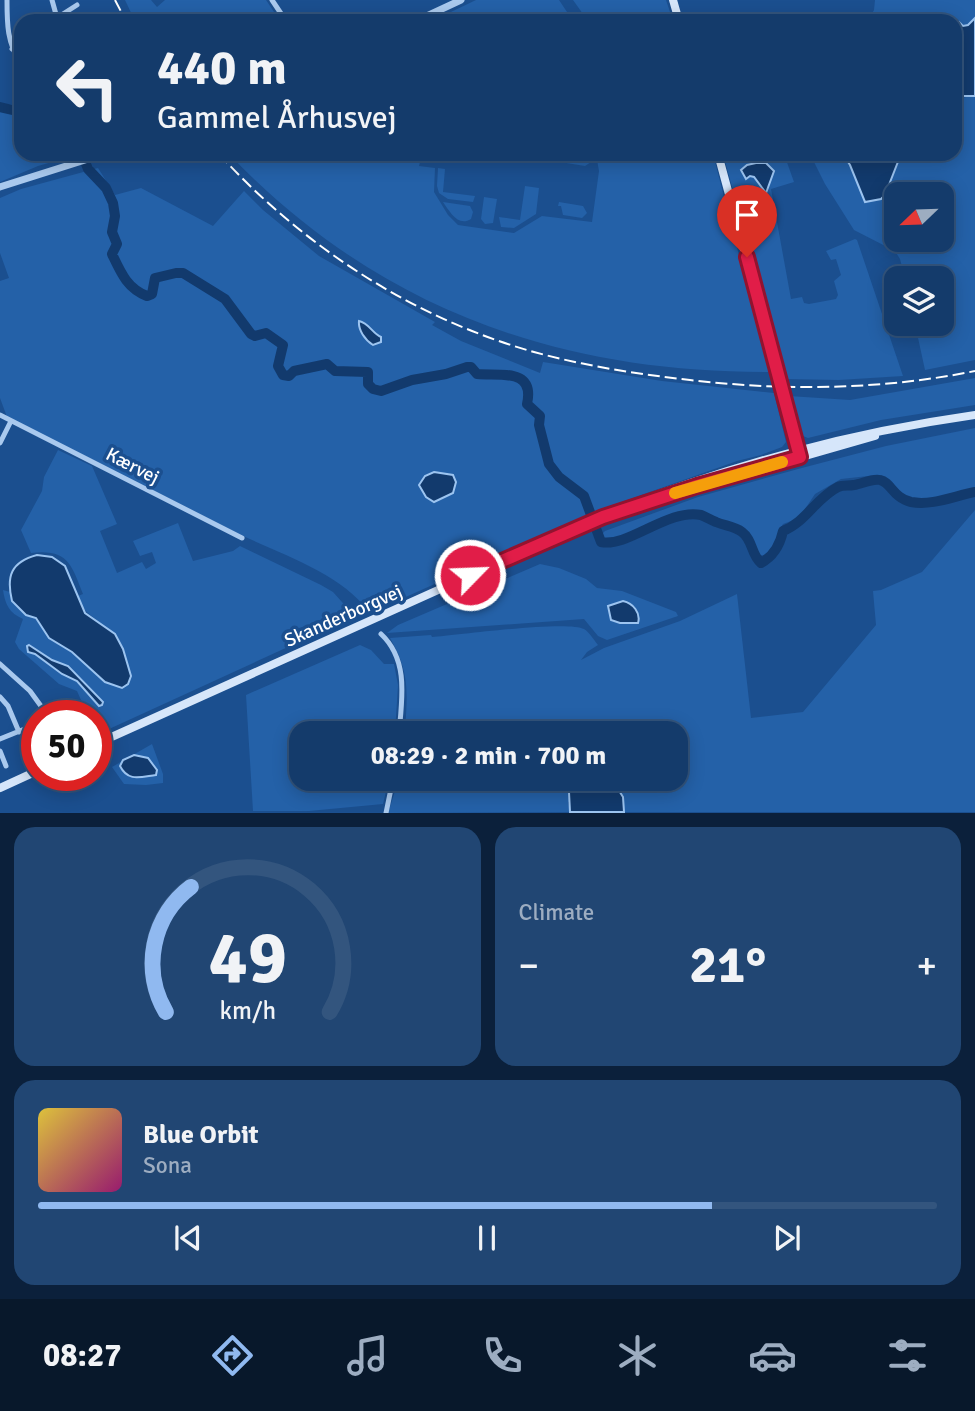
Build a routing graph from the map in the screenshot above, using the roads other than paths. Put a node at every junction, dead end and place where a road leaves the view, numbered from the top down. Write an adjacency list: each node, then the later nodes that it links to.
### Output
1 (6, 0): 6 (street)
2 (461, 0): 5 (street)
3 (77, 5): 4 (street)
4 (62, 14)
5 (431, 14)
6 (12, 49): 7 (street)
7 (14, 52)
8 (80, 161): 10 (street)
9 (721, 161): 15 (main road)
10 (0, 187)
11 (0, 415): 13 (street, Kærvej)
12 (975, 415): 15 (main road, Skanderborgvej)
13 (11, 421): 14 (street); 16 (street, Kærvej)
14 (0, 443)
15 (799, 453): 24 (main road, Skanderborgvej)
16 (242, 538)
17 (381, 634): 22 (street)
18 (5, 656): 19 (street)
19 (0, 663): 21 (street)
20 (0, 697): 23 (street)
21 (36, 700)
22 (400, 721)
23 (19, 732): 25 (street)
24 (112, 737)
25 (0, 739)
26 (0, 751): 27 (street)
27 (6, 766)
28 (21, 778): 29 (main road)
29 (0, 788)
30 (391, 791): 31 (street)
31 (386, 813)

